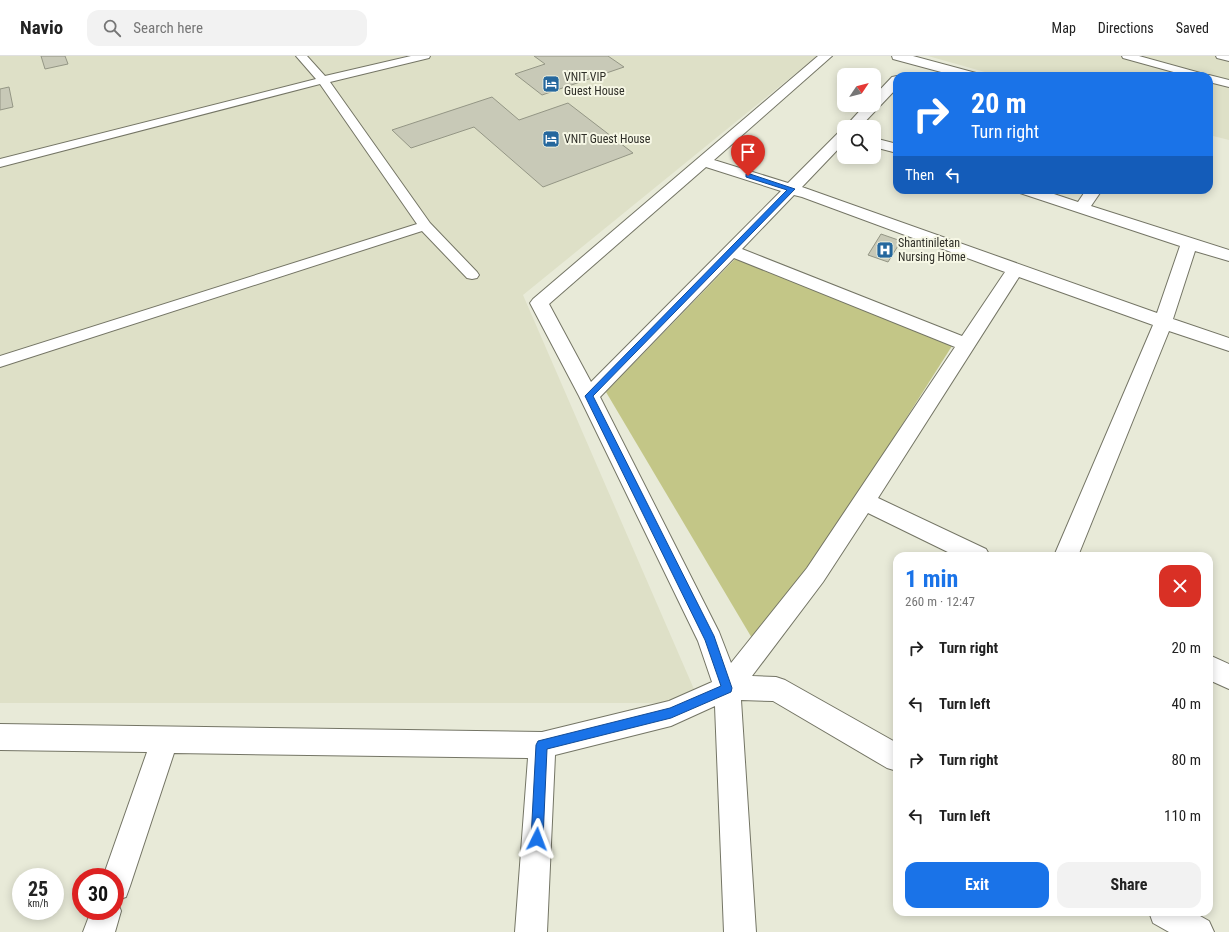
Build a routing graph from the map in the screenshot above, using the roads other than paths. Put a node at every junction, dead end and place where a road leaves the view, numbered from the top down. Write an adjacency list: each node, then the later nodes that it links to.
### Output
1 (301, 56): 13 (lane)
2 (424, 56): 13 (lane)
3 (826, 56): 22 (street)
4 (898, 56): 8 (street)
5 (1127, 56): 11 (lane)
6 (1221, 56): 7 (lane)
7 (1229, 58)
8 (916, 61): 9 (street); 10 (street)
9 (905, 72)
10 (956, 72)
11 (1185, 72)
12 (1213, 79): 15 (lane)
13 (323, 80): 23 (lane); 28 (lane)
14 (893, 84): 16 (street)
15 (1229, 84)
16 (881, 97)
17 (867, 112): 18 (street)
18 (859, 120)
19 (837, 142): 24 (street)
20 (881, 144): 21 (street)
21 (893, 148)
22 (704, 162): 24 (street); 38 (street)
23 (0, 163)
24 (792, 189): 30 (street); 32 (street)
25 (1038, 194): 27 (street)
26 (1091, 194): 27 (street)
27 (1082, 208): 29 (street)
28 (425, 226): 33 (lane); 37 (lane)
29 (1189, 243): 31 (street); 34 (street)
30 (731, 251): 35 (street); 38 (street)
31 (1229, 256)
32 (1015, 270): 34 (street); 35 (street)
33 (472, 275)
34 (1163, 322): 36 (street); 41 (street)
35 (967, 345): 39 (street)
36 (1229, 345)
37 (0, 362)
38 (589, 396): 44 (street)
39 (864, 501): 40 (street); 44 (street)
40 (970, 552)
41 (1068, 552)
42 (1213, 669): 43 (street)
43 (1229, 677)
44 (727, 688): 47 (street); 48 (street); 54 (street)
45 (0, 737): 46 (street)
46 (165, 740): 47 (street); 49 (street)
47 (542, 745): 53 (street)
48 (893, 756)
49 (121, 868)
50 (1171, 916): 55 (street)
51 (103, 920): 52 (street)
52 (99, 932)
53 (532, 932)
54 (740, 932)
55 (1198, 932)

